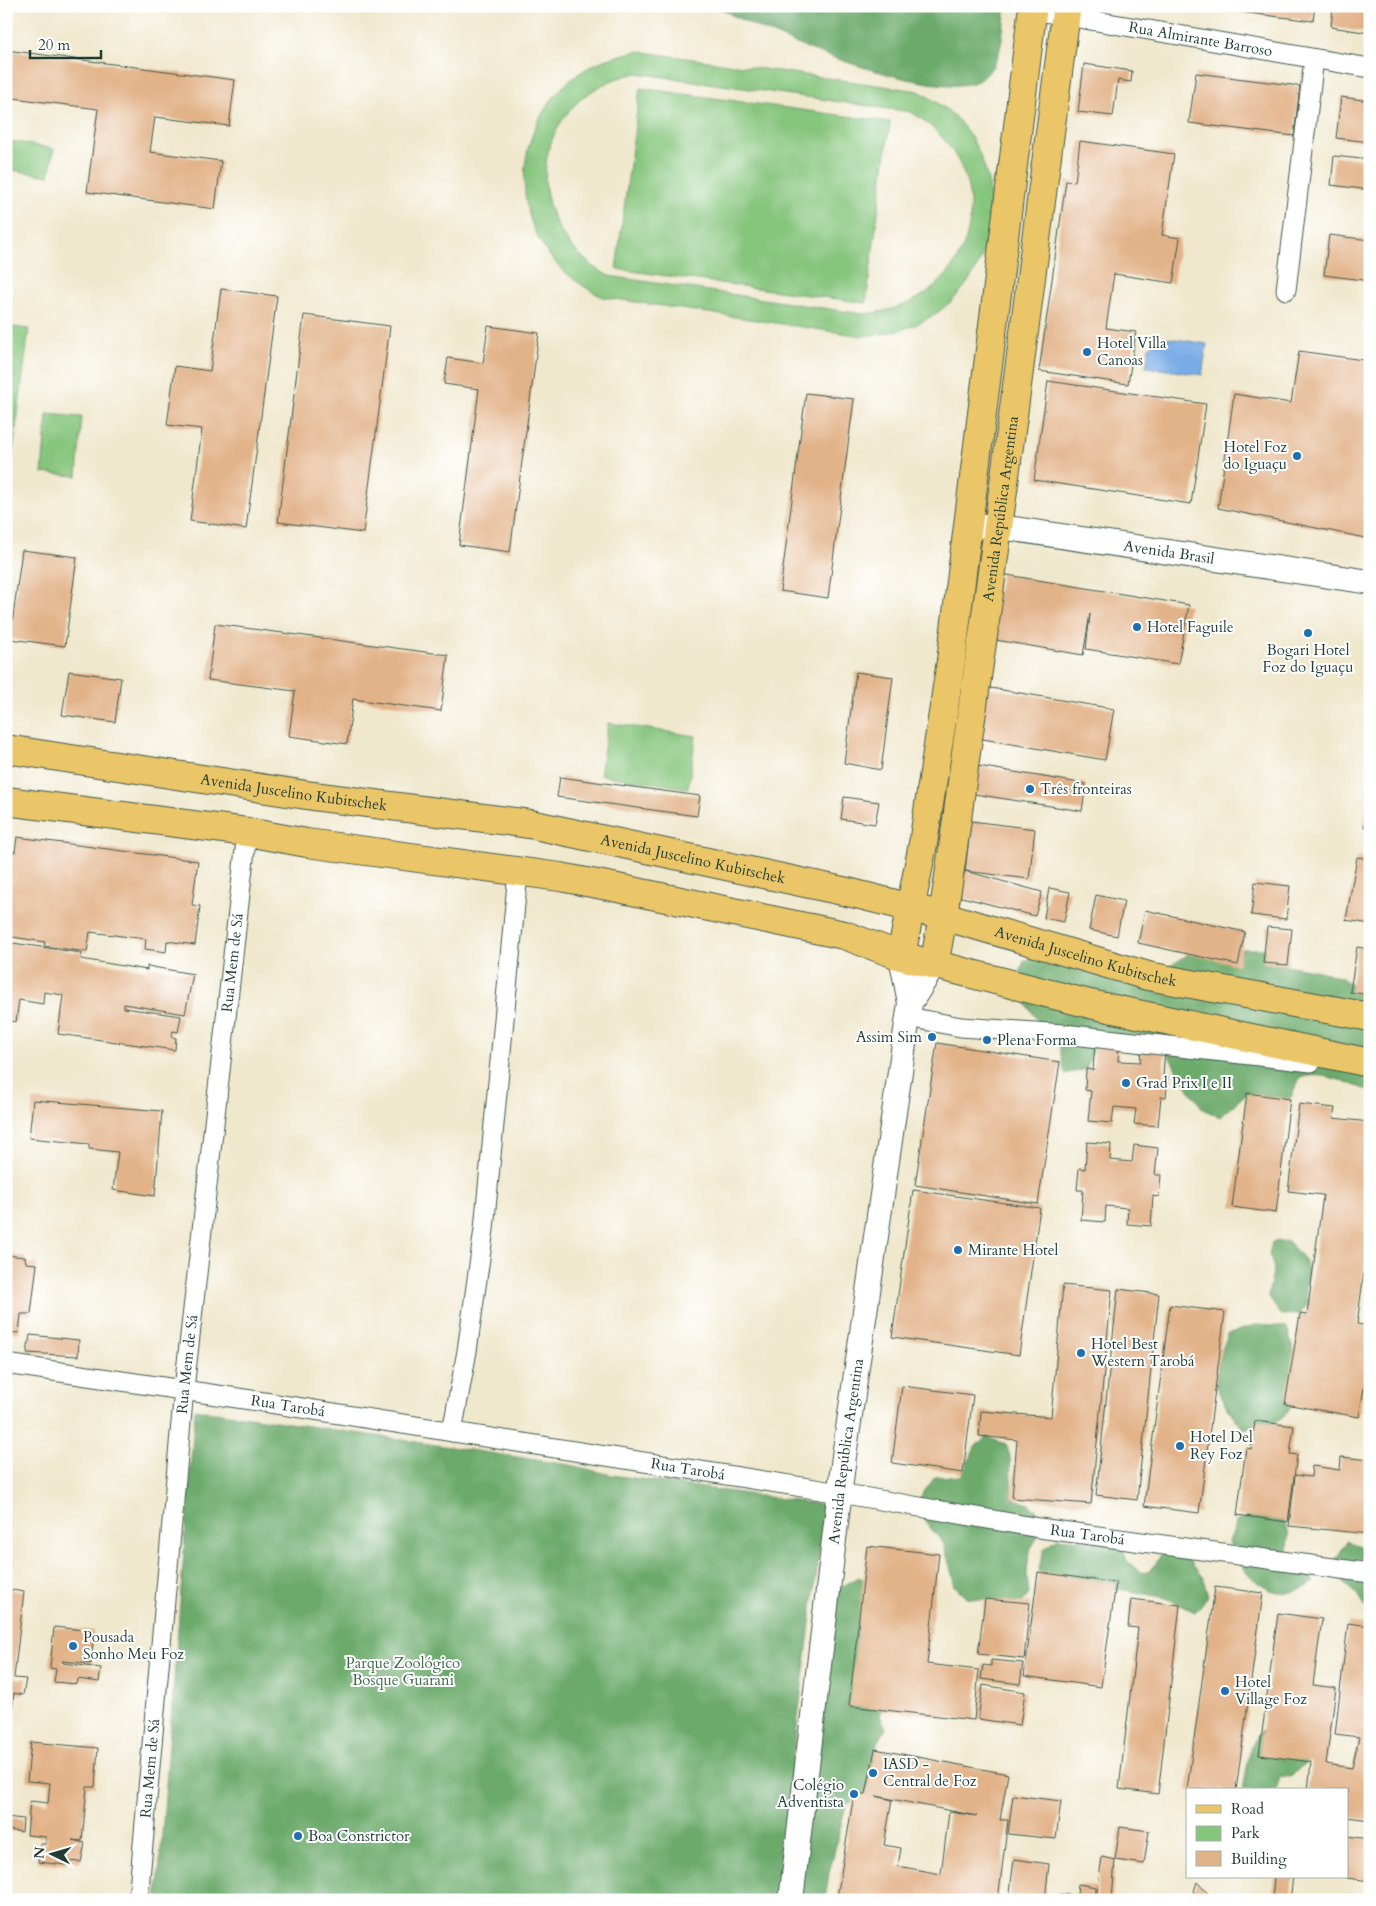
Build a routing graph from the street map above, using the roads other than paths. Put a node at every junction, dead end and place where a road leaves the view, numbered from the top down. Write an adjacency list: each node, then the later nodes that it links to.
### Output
1 (1033, 8): 2 (street, Rua Almirante Barroso); 6 (main road, Avenida República Argentina)
2 (1067, 11): 3 (street, Rua Almirante Barroso); 7 (main road, Avenida República Argentina)
3 (1314, 59): 4 (street, Rua Almirante Barroso); 5 (street)
4 (1370, 68)
5 (1286, 290)
6 (968, 525): 7 (street, Avenida Brasil); 13 (main road, Avenida República Argentina)
7 (1000, 527): 8 (street, Avenida Brasil); 14 (main road, Avenida República Argentina)
8 (1370, 582)
9 (6, 749): 13 (main road, Avenida Juscelino Kubitschek)
10 (6, 801): 11 (main road)
11 (247, 832): 12 (main road); 22 (street, Rua Mem de Sá)
12 (518, 872): 15 (main road); 23 (street)
13 (912, 908): 14 (main road, Avenida Juscelino Kubitschek); 15 (main road, Avenida República Argentina)
14 (944, 916): 16 (main road, Avenida República Argentina); 18 (main road, Avenida Juscelino Kubitschek)
15 (901, 956): 16 (main road); 17 (street, Avenida República Argentina)
16 (934, 965): 17 (street, Avenida República Argentina); 19 (main road)
17 (909, 1010): 20 (street); 24 (street, Avenida República Argentina)
18 (1370, 1017)
19 (1370, 1063)
20 (1370, 1067)
21 (6, 1364): 22 (street, Rua Tarobá)
22 (184, 1389): 23 (street, Rua Tarobá); 26 (street, Rua Mem de Sá)
23 (452, 1432): 24 (street, Rua Tarobá)
24 (840, 1493): 25 (street, Rua Tarobá); 27 (street, Avenida República Argentina)
25 (1370, 1573)
26 (138, 1900)
27 (791, 1900)

